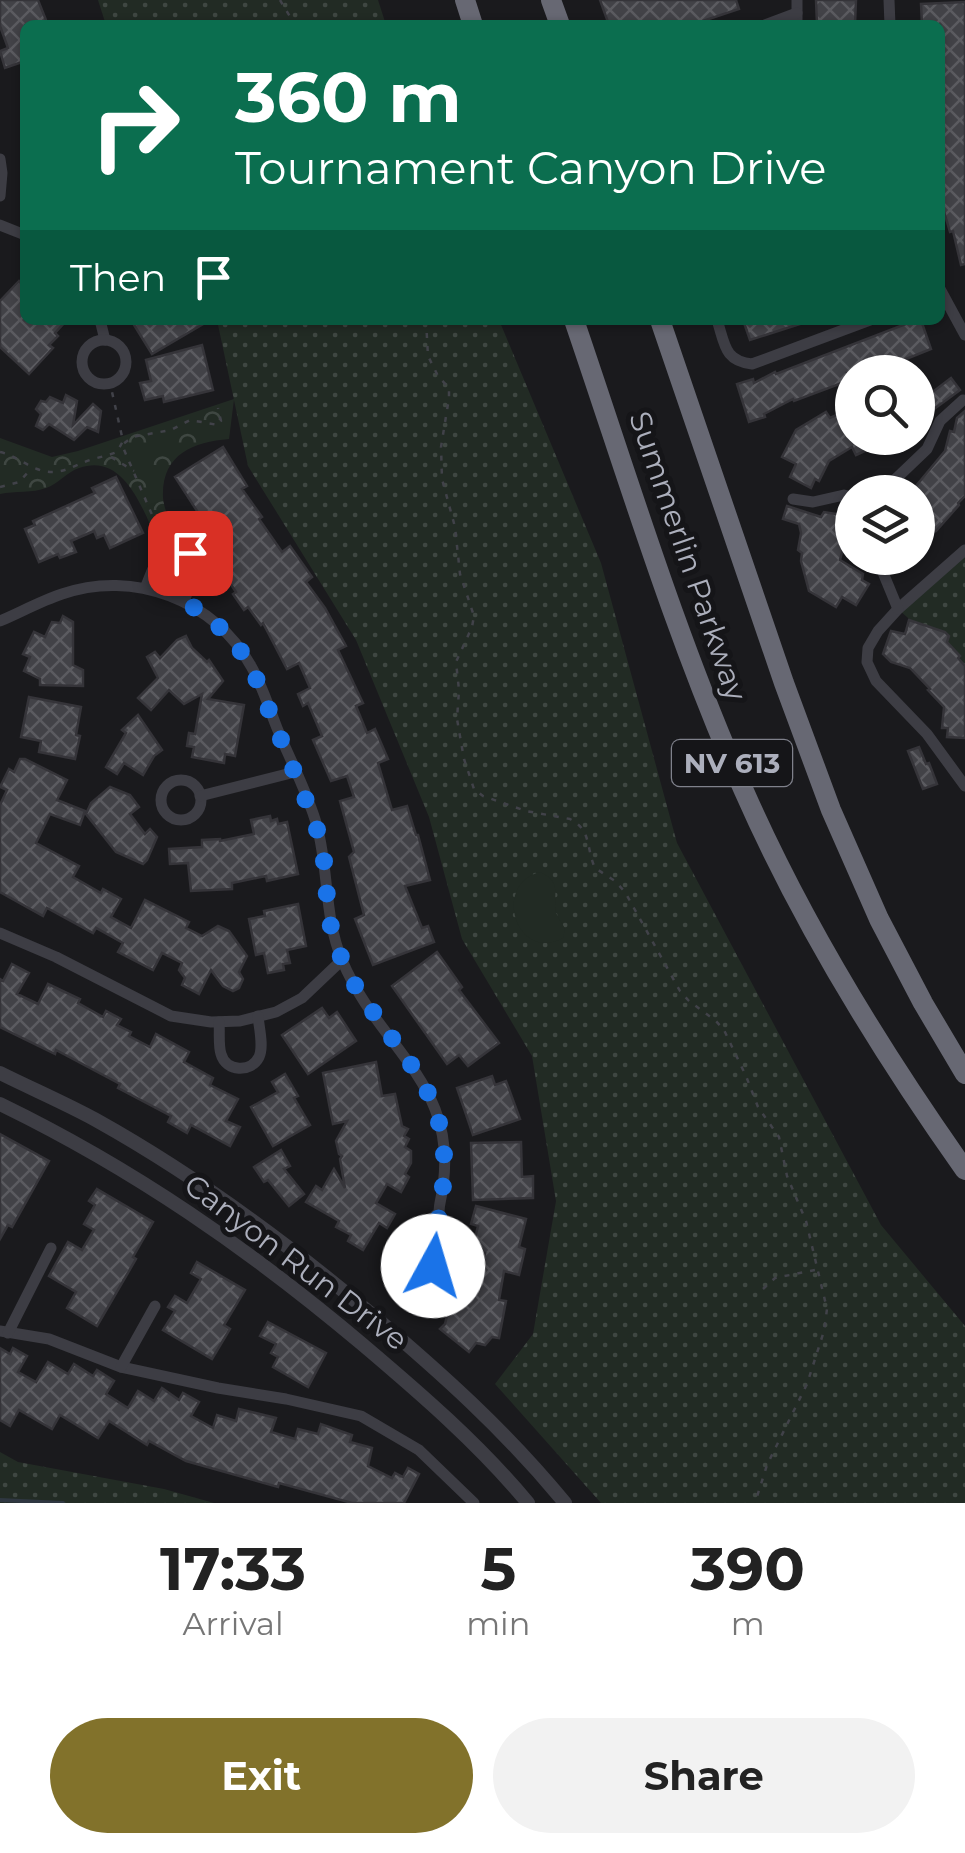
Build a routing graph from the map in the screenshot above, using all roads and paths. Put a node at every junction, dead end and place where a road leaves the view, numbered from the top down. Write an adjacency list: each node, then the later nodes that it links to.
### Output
1 (0, 159): 2 (street)
2 (0, 196)
3 (945, 298): 10 (street)
4 (101, 325): 11 (street)
5 (426, 325): 44 (path)
6 (576, 325): 41 (highway, Summerlin Parkway / NV 613)
7 (662, 325): 39 (highway, Summerlin Parkway / NV 613)
8 (718, 325): 9 (street)
9 (849, 325)
10 (965, 336)
11 (105, 340): 12 (street); 12 (street)
12 (110, 383): 15 (path)
13 (963, 400): 20 (street)
14 (218, 408): 15 (path)
15 (122, 445): 17 (path); 19 (path)
16 (0, 452): 18 (path)
17 (107, 456): 18 (path); 19 (path)
18 (32, 467): 21 (path)
19 (135, 472): 24 (path)
20 (900, 475)
21 (0, 487)
22 (835, 497): 23 (street)
23 (792, 499)
24 (166, 549): 27 (street); 28 (street)
25 (965, 550): 29 (street)
26 (884, 575): 29 (street)
27 (145, 588): 28 (street); 30 (street)
28 (184, 601): 31 (street)
29 (898, 609): 32 (street)
30 (0, 621)
31 (295, 772): 33 (street); 35 (street)
32 (965, 786)
33 (200, 796)
34 (0, 933): 37 (street)
35 (342, 960): 36 (street); 42 (street)
36 (258, 1016): 37 (street); 37 (street)
37 (219, 1022)
38 (0, 1073): 51 (street, Canyon Run Drive)
39 (965, 1074)
40 (0, 1104): 50 (street, Canyon Run Drive)
41 (965, 1170)
42 (438, 1212): 42 (street)
43 (51, 1248): 47 (street)
44 (816, 1270): 45 (path); 52 (path)
45 (763, 1289)
46 (155, 1306): 48 (street)
47 (4, 1332): 48 (street)
48 (121, 1367): 49 (street)
49 (474, 1503)
50 (528, 1503)
51 (565, 1503)
52 (756, 1503)

